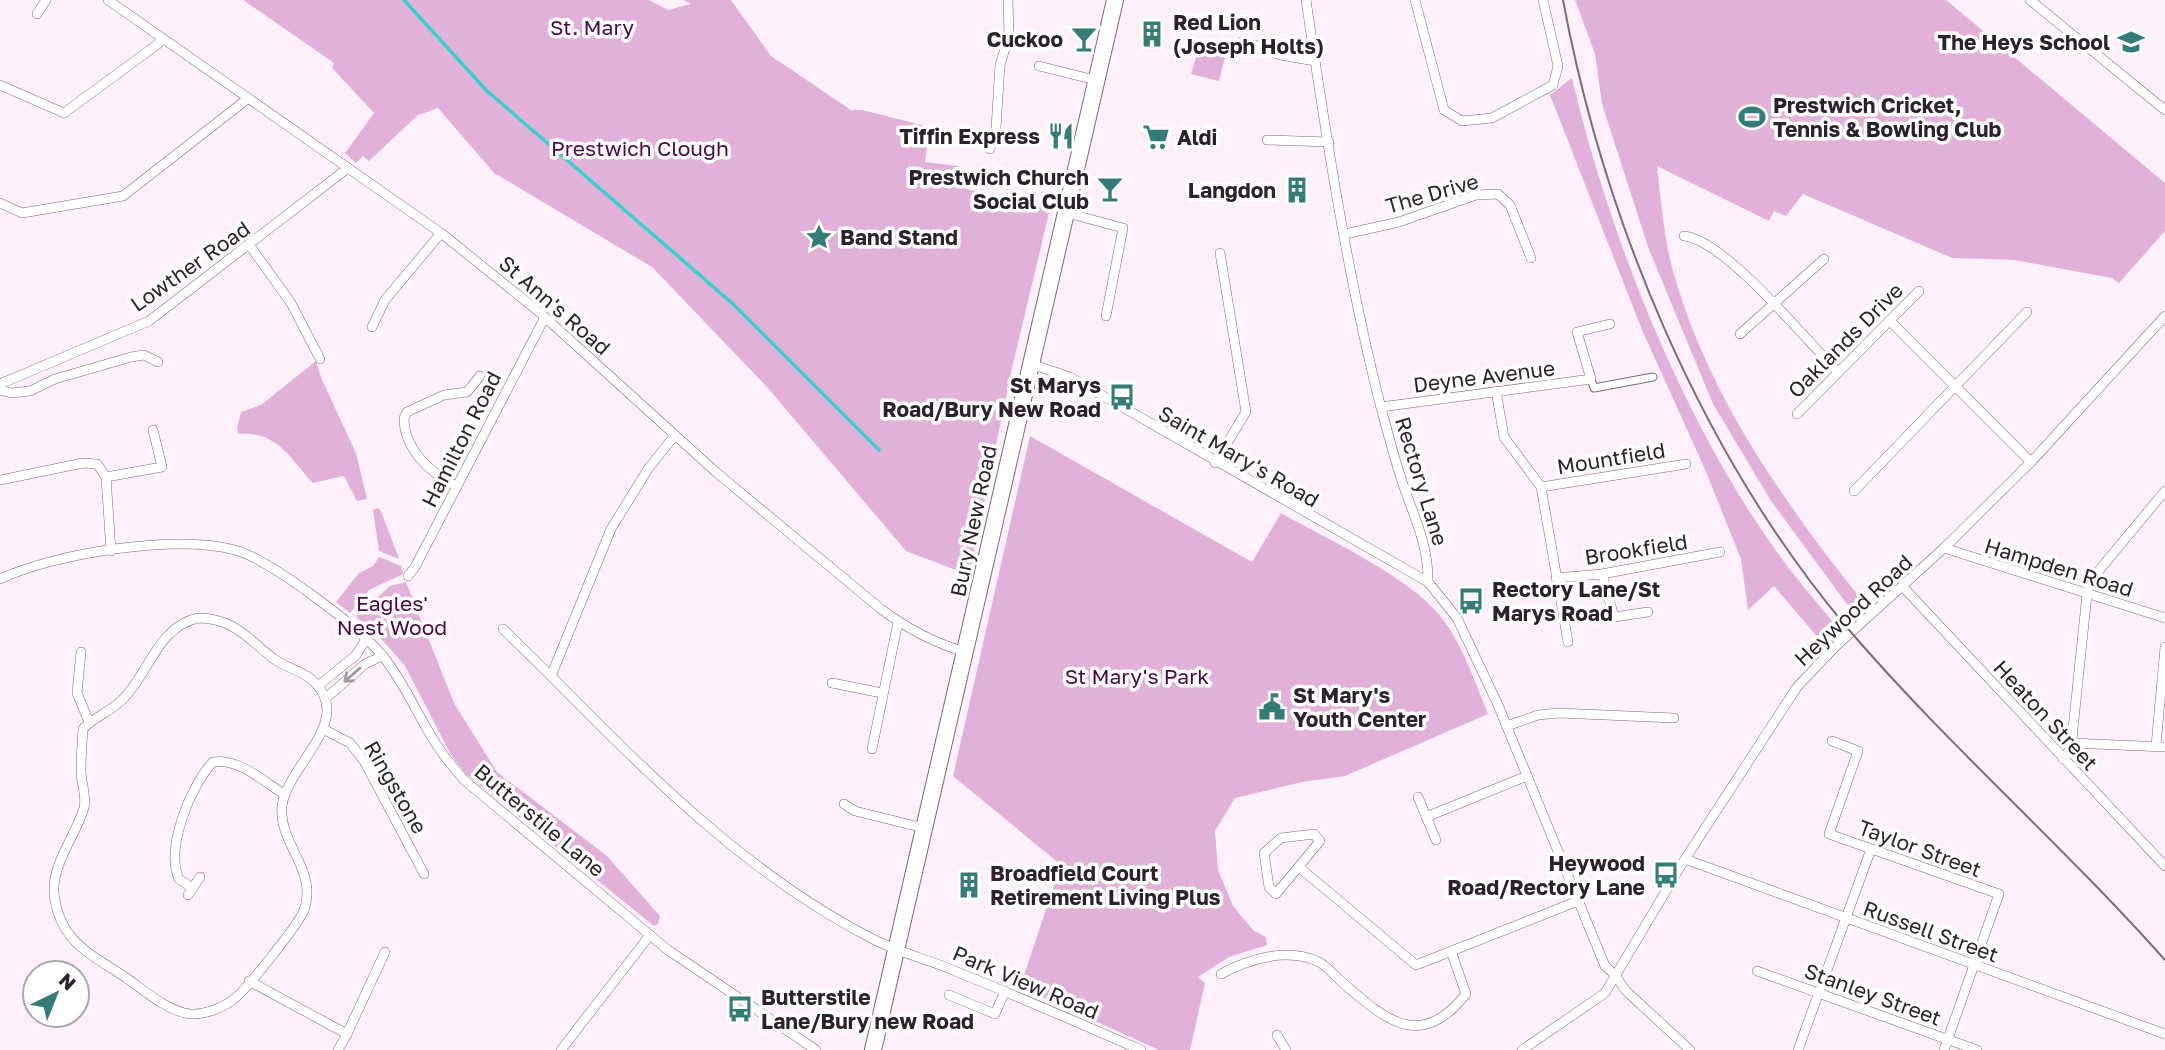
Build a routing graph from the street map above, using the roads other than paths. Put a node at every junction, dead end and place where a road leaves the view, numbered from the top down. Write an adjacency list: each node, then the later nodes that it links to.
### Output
1 (46, 0): 9 (street)
2 (108, 0): 10 (street, St Ann's Road)
3 (1008, 0): 20 (street)
4 (1115, 0): 14 (highway, Bury New Road)
5 (1306, 0): 12 (street, Rectory Lane)
6 (1415, 0): 7 (street)
7 (1543, 0)
8 (2031, 0): 17 (street)
9 (37, 14)
10 (162, 38): 15 (street); 16 (street, St Ann's Road)
11 (1242, 41): 12 (street)
12 (1315, 61): 19 (street, Rectory Lane)
13 (1038, 66): 14 (street)
14 (1095, 80): 23 (highway, Bury New Road)
15 (0, 85)
16 (246, 100): 21 (street, St Ann's Road); 22 (street)
17 (2165, 110)
18 (1266, 140): 19 (street)
19 (1329, 142): 25 (street, Rectory Lane)
20 (990, 149)
21 (348, 169): 24 (street, St Ann's Road); 27 (street, Lowther Road)
22 (0, 203)
23 (1067, 213): 34 (street); 43 (highway, Bury New Road)
24 (442, 233): 36 (street, St Ann's Road); 39 (street)
25 (1345, 234): 29 (street, The Drive); 52 (street, Rectory Lane)
26 (1684, 236): 32 (street)
27 (250, 246): 41 (street); 48 (street, Lowther Road)
28 (1220, 253): 56 (street)
29 (1531, 258)
30 (1824, 259): 32 (street)
31 (1919, 291): 37 (street, Oaklands Drive)
32 (1773, 306): 40 (street); 44 (street)
33 (2027, 313): 49 (street)
34 (1106, 316)
35 (2165, 316): 57 (street, Heywood Road)
36 (545, 317): 55 (street, St Ann's Road); 61 (street, Hamilton Road)
37 (1890, 321): 44 (street, Oaklands Drive); 49 (street)
38 (1610, 324): 47 (street)
39 (372, 327)
40 (1740, 334)
41 (320, 359)
42 (158, 362): 50 (street)
43 (1031, 364): 56 (street, Saint Mary's Road); 83 (highway, Bury New Road)
44 (1838, 372): 53 (street, Oaklands Drive)
45 (480, 376): 61 (street)
46 (1653, 377): 47 (street)
47 (1591, 379): 51 (street, Deyne Avenue)
48 (0, 384)
49 (1956, 387): 57 (street); 63 (street)
50 (0, 390)
51 (1496, 391): 52 (street, Deyne Avenue); 62 (street)
52 (1381, 407): 72 (street, Rectory Lane)
53 (1797, 414)
54 (153, 430): 59 (street)
55 (675, 435): 77 (street, St Ann's Road); 85 (street)
56 (1215, 463): 72 (street, Saint Mary's Road)
57 (2031, 463): 65 (street, Heywood Road)
58 (1686, 464): 62 (street, Mountfield)
59 (106, 477): 60 (street); 66 (street)
60 (0, 480)
61 (456, 486): 69 (street, Hamilton Road)
62 (1541, 486): 70 (street)
63 (1854, 491)
64 (2165, 491): 74 (street)
65 (1944, 548): 73 (street, Heywood Road); 74 (street, Hampden Road)
66 (111, 551): 71 (street, Butterstile Lane); 79 (street, Butterstile Lane)
67 (1720, 552): 68 (street, Brookfield)
68 (1602, 574): 70 (street, Brookfield); 75 (street)
69 (408, 576)
70 (1556, 578): 80 (street)
71 (0, 579)
72 (1428, 582): 92 (street)
73 (1903, 587): 98 (street, Heaton Street); 107 (street, Heywood Road)
74 (2087, 594): 76 (street, Hampden Road); 95 (street)
75 (1647, 612)
76 (2165, 618)
77 (898, 622): 83 (street, St Ann's Road); 88 (street)
78 (503, 629): 85 (street, Park View Road)
79 (365, 641): 84 (street, Butterstile Lane); 87 (street)
80 (1568, 642)
81 (2165, 647): 96 (street)
82 (81, 652): 91 (street)
83 (965, 652): 104 (highway, Bury New Road)
84 (382, 656): 89 (street, one-way to 89); 114 (street, Butterstile Lane)
85 (551, 676): 115 (street, Park View Road)
86 (832, 683): 88 (street)
87 (318, 686): 89 (street); 91 (street)
88 (882, 694): 97 (street)
89 (325, 699): 93 (street)
90 (1674, 718): 92 (street)
91 (89, 722): 122 (street)
92 (1507, 726): 99 (street)
93 (325, 730): 100 (street); 110 (street, Ringstone)
94 (1832, 741): 106 (street, Taylor Street)
95 (2071, 743): 96 (street); 98 (street)
96 (2160, 746)
97 (872, 749)
98 (2063, 759): 108 (street, Heaton Street)
99 (1527, 776): 103 (street); 112 (street)
100 (285, 795): 111 (street); 122 (street)
101 (1418, 797): 103 (street)
102 (844, 804): 104 (street)
103 (1426, 817): 105 (street)
104 (924, 828): 115 (highway, Bury New Road)
105 (1436, 840)
106 (1871, 849): 113 (street); 118 (street, Taylor Street)
107 (1685, 859): 113 (street, Russell Street); 121 (street, Heywood Road)
108 (2165, 866)
109 (1300, 868): 109 (street); 116 (street)
110 (424, 874)
111 (200, 877)
112 (1578, 901): 116 (street); 121 (street)
113 (1846, 918): 118 (street, Russell Street); 124 (street)
114 (649, 935): 132 (street); 133 (street, Butterstile Lane)
115 (895, 949): 123 (street, Park View Road); 134 (highway, Bury New Road)
116 (1451, 951): 120 (street)
117 (385, 952): 126 (street)
118 (1974, 965): 127 (street, Russell Street); 129 (street)
119 (1757, 971): 124 (street, Stanley Street)
120 (1221, 974)
121 (1616, 975): 130 (street, Heywood Road); 137 (street)
122 (249, 981): 126 (street)
123 (1005, 992): 125 (street); 135 (street, Park View Road)
124 (1819, 994): 129 (street, Stanley Street); 138 (street)
125 (948, 995)
126 (347, 1034): 131 (street)
127 (2165, 1034)
128 (1277, 1035): 136 (street)
129 (1948, 1040): 139 (street); 140 (street, Stanley Street)
130 (1525, 1049)
131 (338, 1050)
132 (561, 1050)
133 (816, 1050)
134 (873, 1050)
135 (1141, 1050)
136 (1286, 1050)
137 (1690, 1050)
138 (1798, 1050)
139 (1944, 1050)
140 (1977, 1050)

